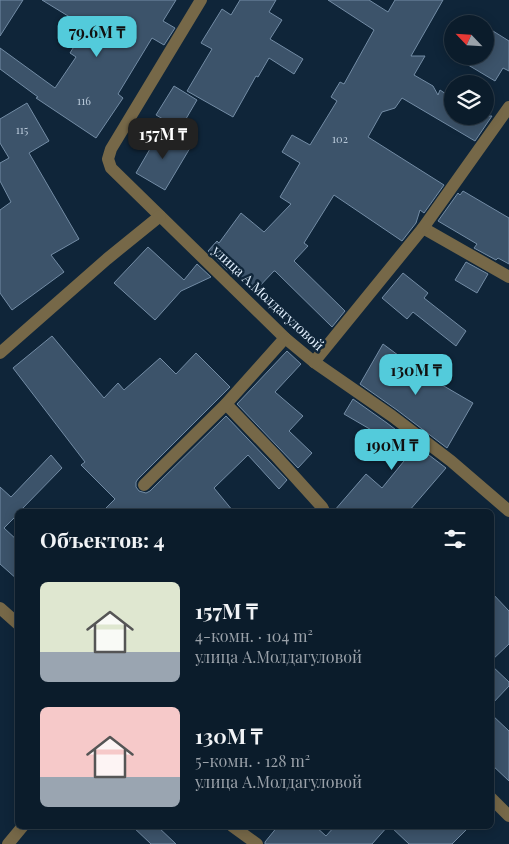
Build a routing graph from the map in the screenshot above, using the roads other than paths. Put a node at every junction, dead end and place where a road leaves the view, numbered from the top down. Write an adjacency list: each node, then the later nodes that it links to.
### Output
1 (201, 0): 3 (street, улица А.Молдагуловой)
2 (509, 107): 4 (street)
3 (160, 216): 6 (street, улица А.Молдагуловой); 7 (street)
4 (423, 228): 5 (street); 8 (street)
5 (509, 278)
6 (285, 338): 8 (street, улица А.Молдагуловой); 9 (street)
7 (0, 353)
8 (314, 362): 12 (street, улица А.Молдагуловой)
9 (226, 404): 10 (street); 11 (street)
10 (144, 485)
11 (323, 509)
12 (509, 511)
13 (0, 608): 14 (street)
14 (15, 621)
15 (494, 801): 16 (street)
16 (509, 816)
17 (20, 829): 19 (street)
18 (236, 829): 20 (street)
19 (8, 844)
20 (257, 844)

